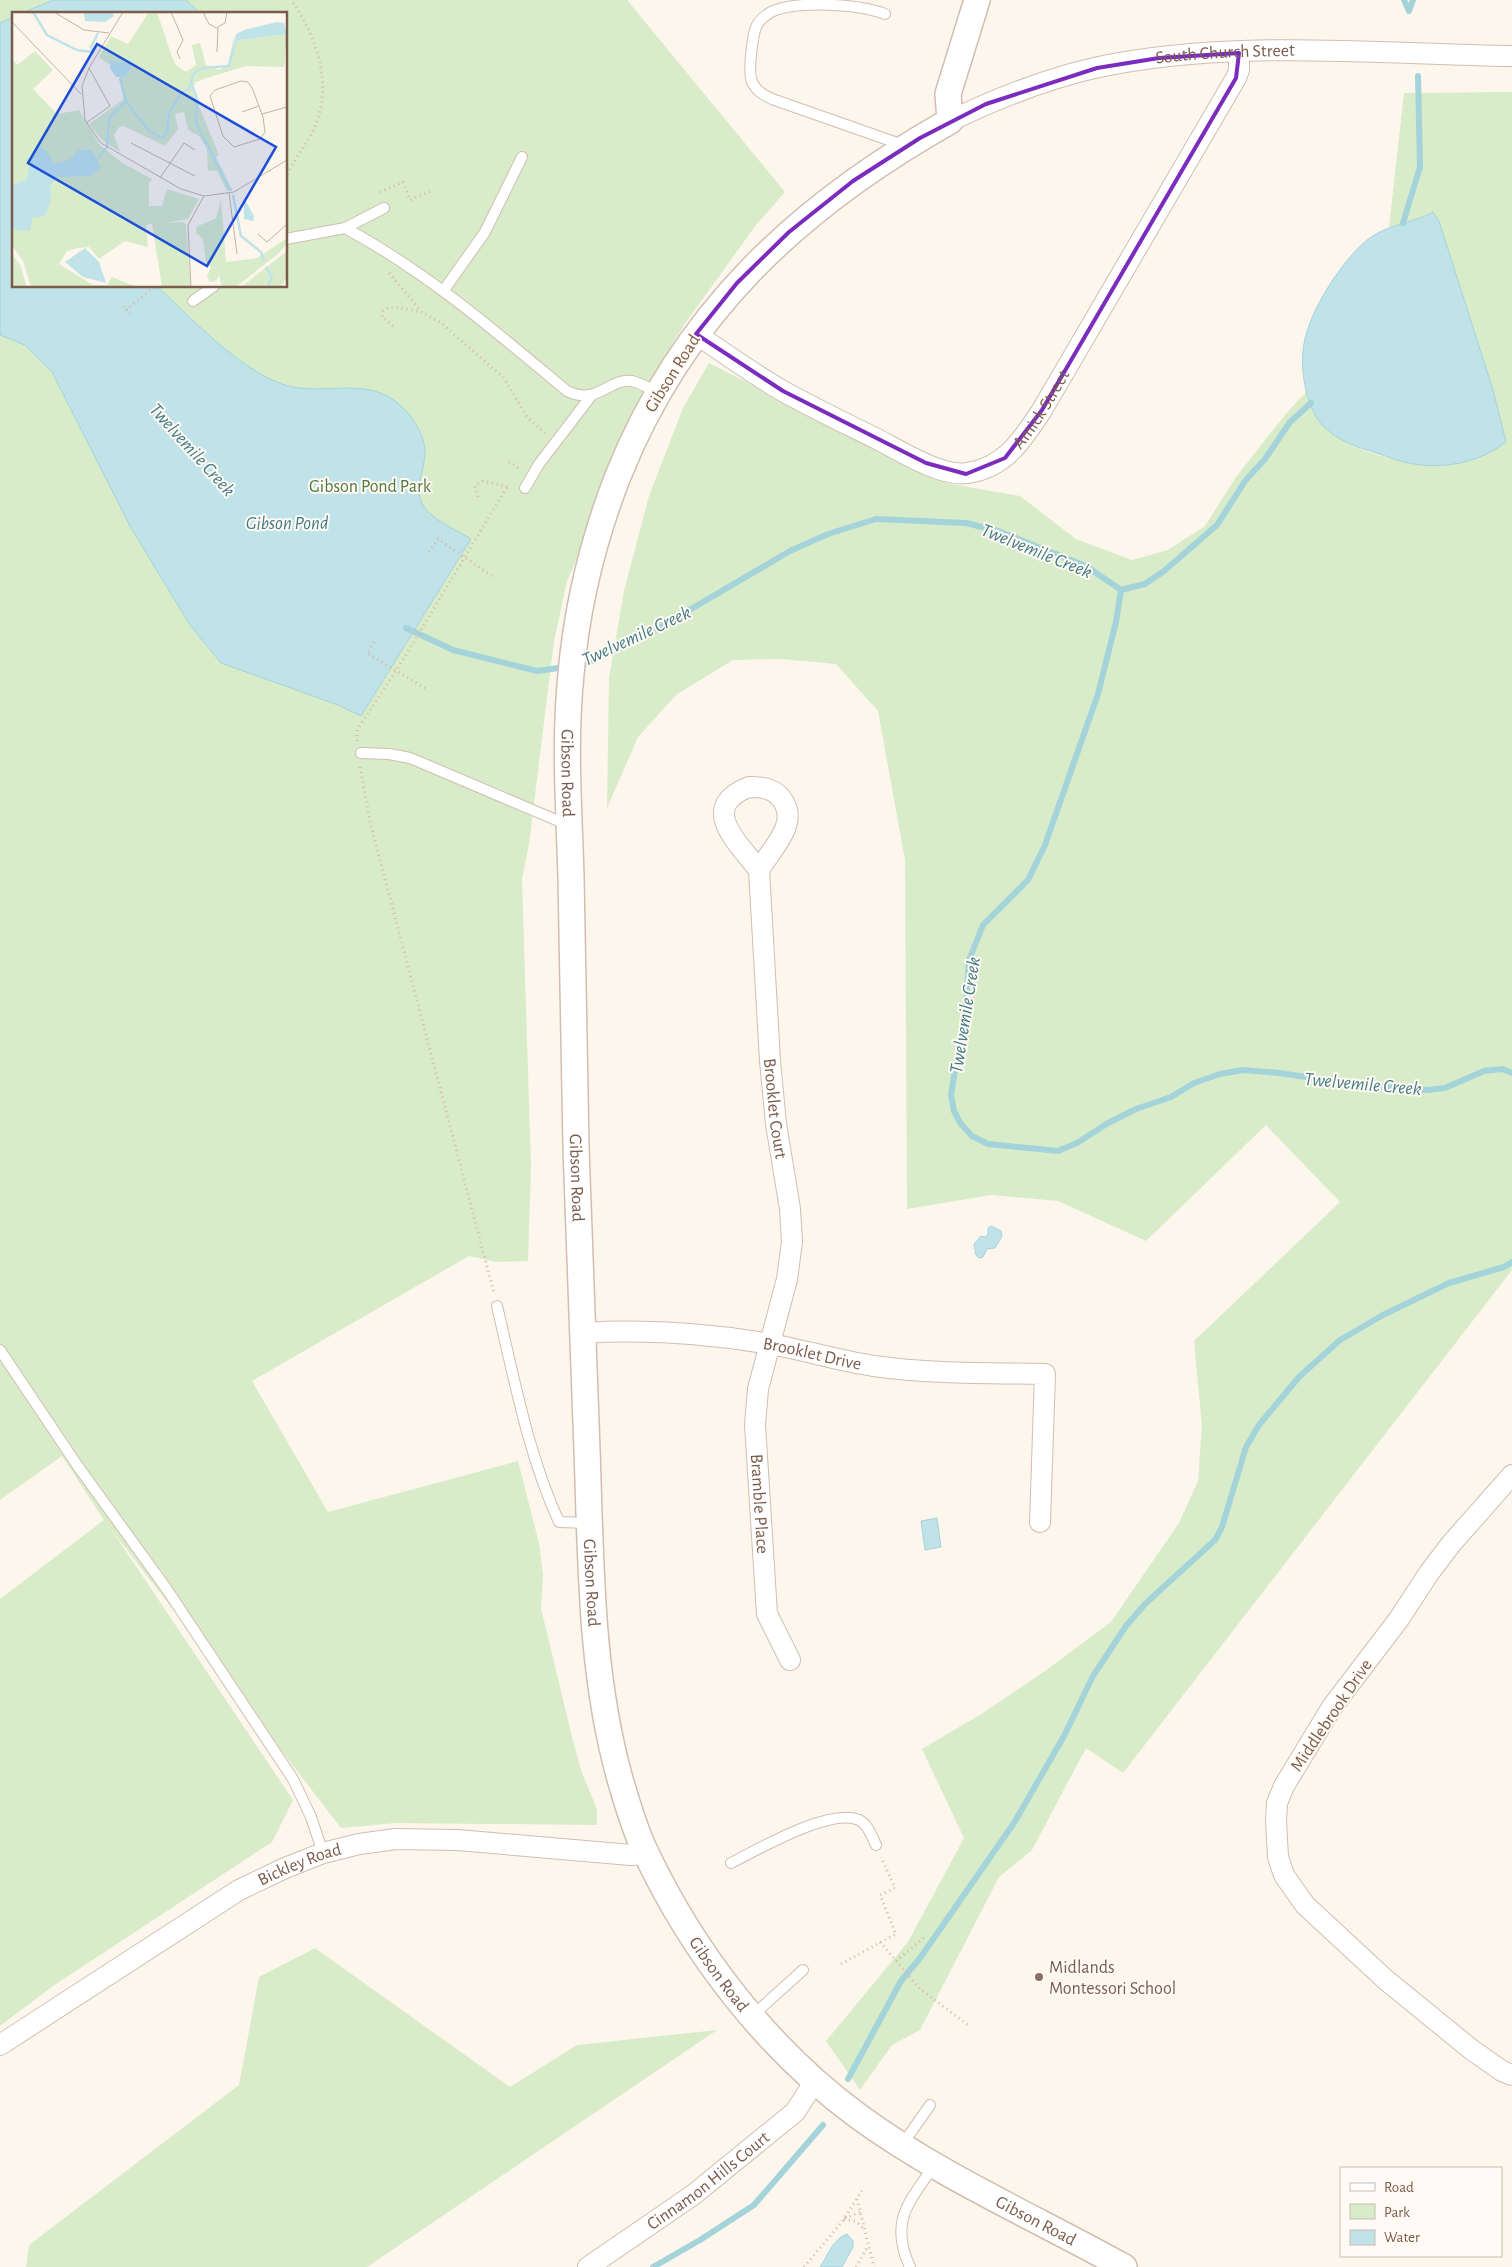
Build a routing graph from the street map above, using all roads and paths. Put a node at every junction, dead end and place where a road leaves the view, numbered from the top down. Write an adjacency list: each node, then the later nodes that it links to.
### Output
1 (291, 0): 9 (path)
2 (977, 0): 6 (street)
3 (885, 14): 7 (lane)
4 (1239, 52): 5 (street, South Church Street); 6 (street, South Church Street); 24 (street, Amick Street)
5 (1512, 56)
6 (950, 121): 7 (street, Gibson Road)
7 (906, 146): 24 (street, Gibson Road)
8 (522, 157): 17 (lane)
9 (288, 174)
10 (432, 192): 11 (path)
11 (384, 208): 12 (lane)
12 (345, 228): 13 (lane); 14 (lane)
13 (288, 239)
14 (380, 247): 17 (lane); 21 (path)
15 (153, 288): 20 (path)
16 (211, 288): 18 (lane)
17 (444, 290): 26 (lane)
18 (193, 301)
19 (123, 306): 20 (path)
20 (126, 310): 22 (path)
21 (420, 311): 23 (path); 27 (path)
22 (130, 314)
23 (393, 326)
24 (696, 334): 25 (street, Gibson Road)
25 (658, 393): 26 (lane); 41 (street, Gibson Road)
26 (591, 396): 32 (lane)
27 (548, 437)
28 (509, 462): 29 (path)
29 (521, 476)
30 (513, 486): 31 (path)
31 (507, 487): 33 (path); 35 (path)
32 (525, 488)
33 (478, 497)
34 (430, 552): 35 (path)
35 (465, 557): 36 (path); 38 (path)
36 (496, 578)
37 (374, 642): 38 (path)
38 (396, 671): 39 (path); 40 (path)
39 (428, 690)
40 (361, 753): 41 (lane); 43 (path)
41 (569, 826): 44 (street, Gibson Road)
42 (758, 870): 45 (street, Brooklet Court)
43 (497, 1306): 49 (lane)
44 (582, 1332): 45 (street, Brooklet Drive); 49 (street, Gibson Road)
45 (771, 1344): 48 (street, Brooklet Drive); 50 (street, Bramble Place)
46 (0, 1350): 52 (lane)
47 (1512, 1474): 63 (street, Middlebrook Drive)
48 (1040, 1522)
49 (589, 1523): 53 (street, Gibson Road)
50 (790, 1660)
51 (876, 1846): 54 (lane); 56 (path)
52 (323, 1853): 53 (street, Bickley Road); 62 (street, Bickley Road)
53 (646, 1854): 60 (street, Gibson Road)
54 (731, 1863)
55 (926, 1936): 57 (path)
56 (880, 1942): 57 (path); 58 (path)
57 (896, 1961): 61 (path)
58 (841, 1964)
59 (803, 1970): 60 (lane)
60 (752, 2016): 64 (street, Gibson Road)
61 (968, 2025)
62 (0, 2045)
63 (1512, 2075)
64 (815, 2081): 66 (street, Gibson Road); 74 (street, Cinnamon Hills Court)
65 (930, 2105): 66 (lane)
66 (902, 2145): 67 (street, Gibson Road)
67 (935, 2165): 78 (lane); 79 (street, Gibson Road)
68 (863, 2189): 69 (path)
69 (857, 2198): 70 (path); 71 (path)
70 (860, 2212): 71 (path); 72 (path)
71 (844, 2219): 72 (path); 75 (path)
72 (865, 2230): 73 (path)
73 (869, 2245): 76 (path); 77 (path)
74 (588, 2267)
75 (804, 2267)
76 (856, 2267)
77 (874, 2267)
78 (910, 2267)
79 (1124, 2267)

